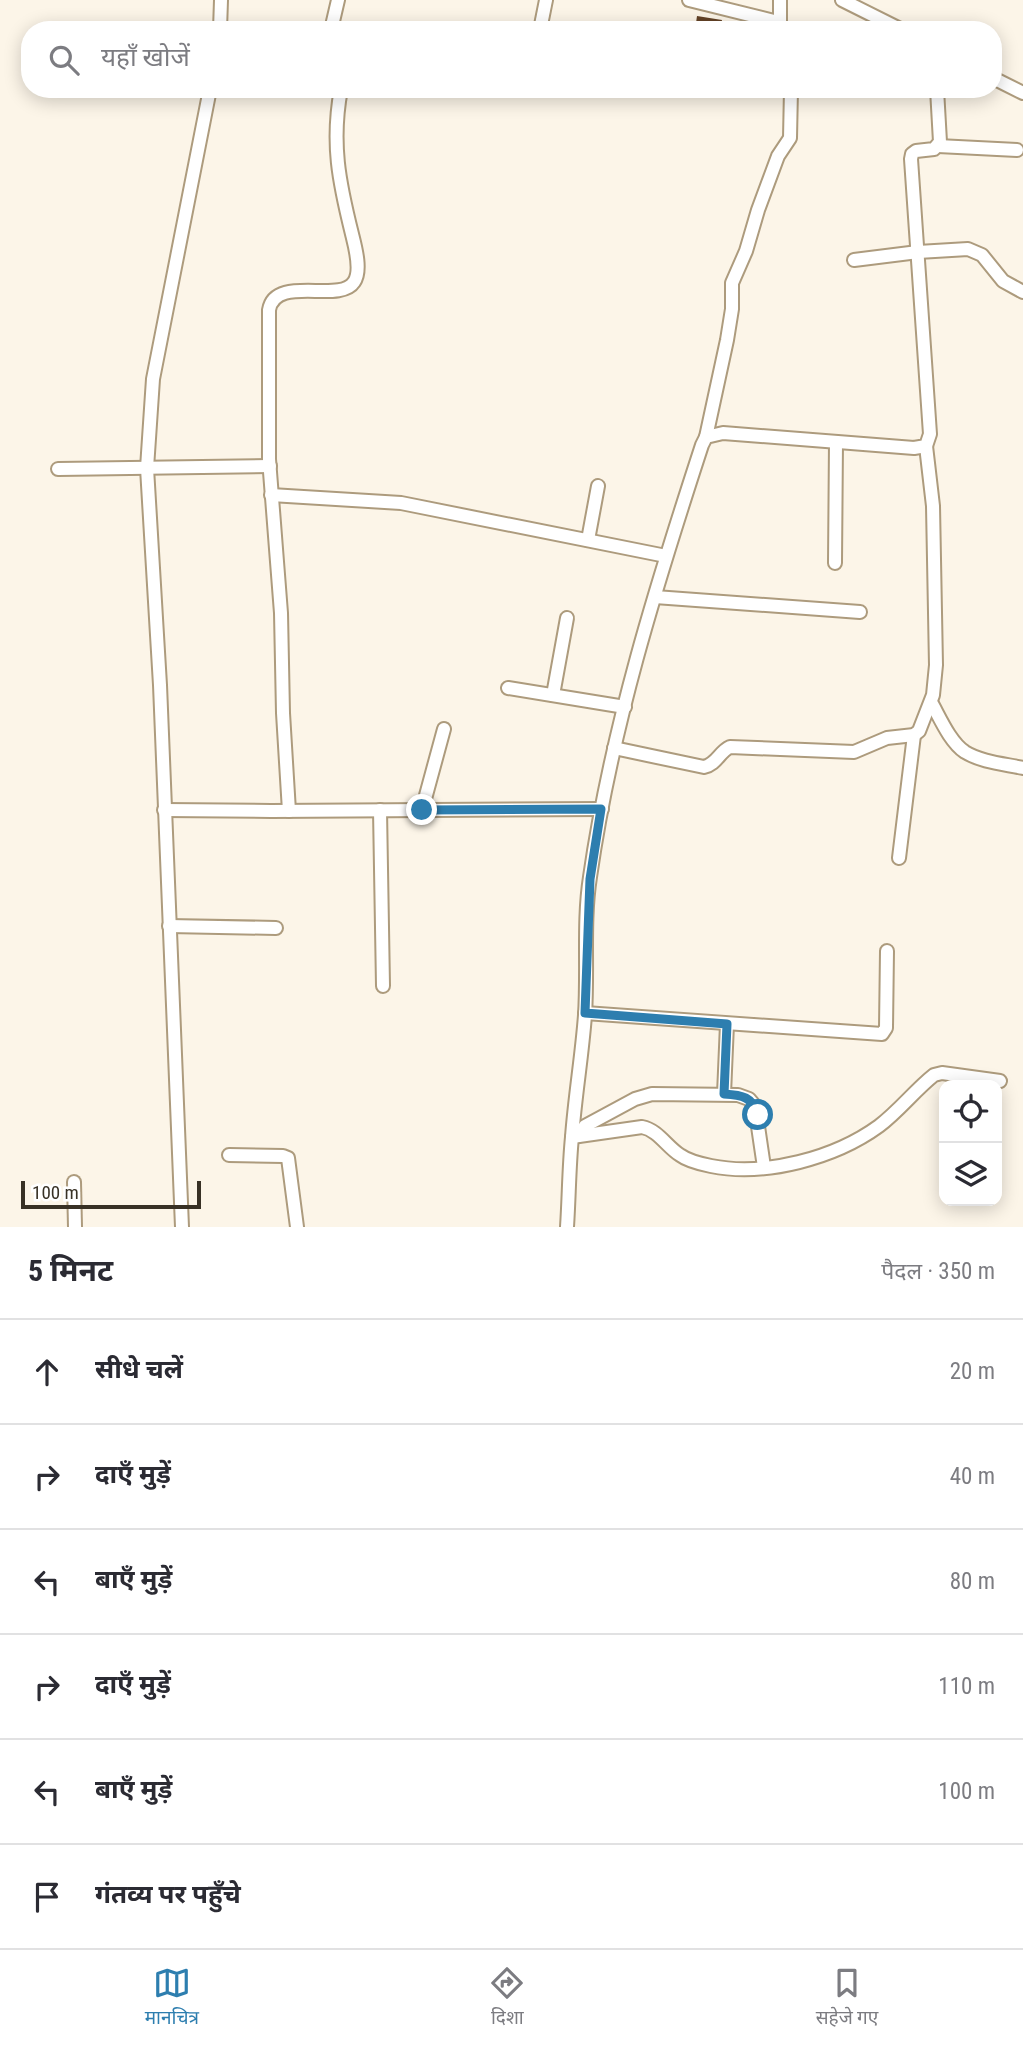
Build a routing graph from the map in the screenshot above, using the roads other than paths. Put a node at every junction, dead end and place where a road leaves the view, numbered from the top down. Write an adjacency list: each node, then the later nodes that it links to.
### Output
1 (221, 0): 7 (street)
2 (338, 0): 8 (street)
3 (546, 0): 9 (street)
4 (780, 0): 11 (street)
5 (842, 0): 12 (street)
6 (695, 1): 10 (street)
7 (220, 21)
8 (333, 21)
9 (542, 21)
10 (762, 21)
11 (779, 21)
12 (884, 21)
13 (1002, 82): 14 (street)
14 (1023, 93)
15 (208, 98): 28 (street)
16 (340, 98): 27 (street)
17 (792, 98): 24 (street)
18 (938, 98): 19 (street)
19 (938, 146): 20 (street); 21 (street)
20 (1017, 150)
21 (918, 252): 22 (street); 23 (street); 26 (street)
22 (854, 260)
23 (1023, 292)
24 (706, 437): 25 (street); 33 (street)
25 (836, 442): 26 (street); 34 (street)
26 (926, 446): 40 (street)
27 (270, 466): 28 (street); 31 (street)
28 (147, 468): 29 (street); 47 (street)
29 (58, 469)
30 (598, 486): 32 (street)
31 (271, 495): 32 (street); 50 (street)
32 (588, 540): 33 (street)
33 (666, 556): 35 (street)
34 (835, 563)
35 (655, 597): 36 (street); 41 (street)
36 (860, 612)
37 (567, 618): 39 (street)
38 (508, 688): 39 (street)
39 (553, 695): 41 (street)
40 (931, 702): 43 (street); 45 (street)
41 (625, 707): 44 (street)
42 (444, 729): 49 (street)
43 (914, 735): 44 (street); 51 (street)
44 (614, 748): 46 (street)
45 (1023, 768)
46 (601, 809): 49 (street); 56 (street)
47 (164, 810): 50 (street); 52 (street)
48 (380, 810): 49 (street); 50 (street); 55 (street)
49 (422, 810)
50 (289, 811)
51 (899, 858)
52 (169, 926): 53 (street); 65 (street)
53 (276, 928)
54 (887, 951): 57 (street)
55 (383, 986)
56 (585, 1013): 57 (street); 60 (street)
57 (727, 1024): 59 (street)
58 (993, 1080): 62 (street)
59 (724, 1094): 60 (street); 62 (street)
60 (575, 1137): 62 (street); 67 (street)
61 (229, 1155): 66 (street)
62 (764, 1167)
63 (74, 1182): 64 (street)
64 (75, 1227)
65 (182, 1227)
66 (297, 1227)
67 (567, 1227)

